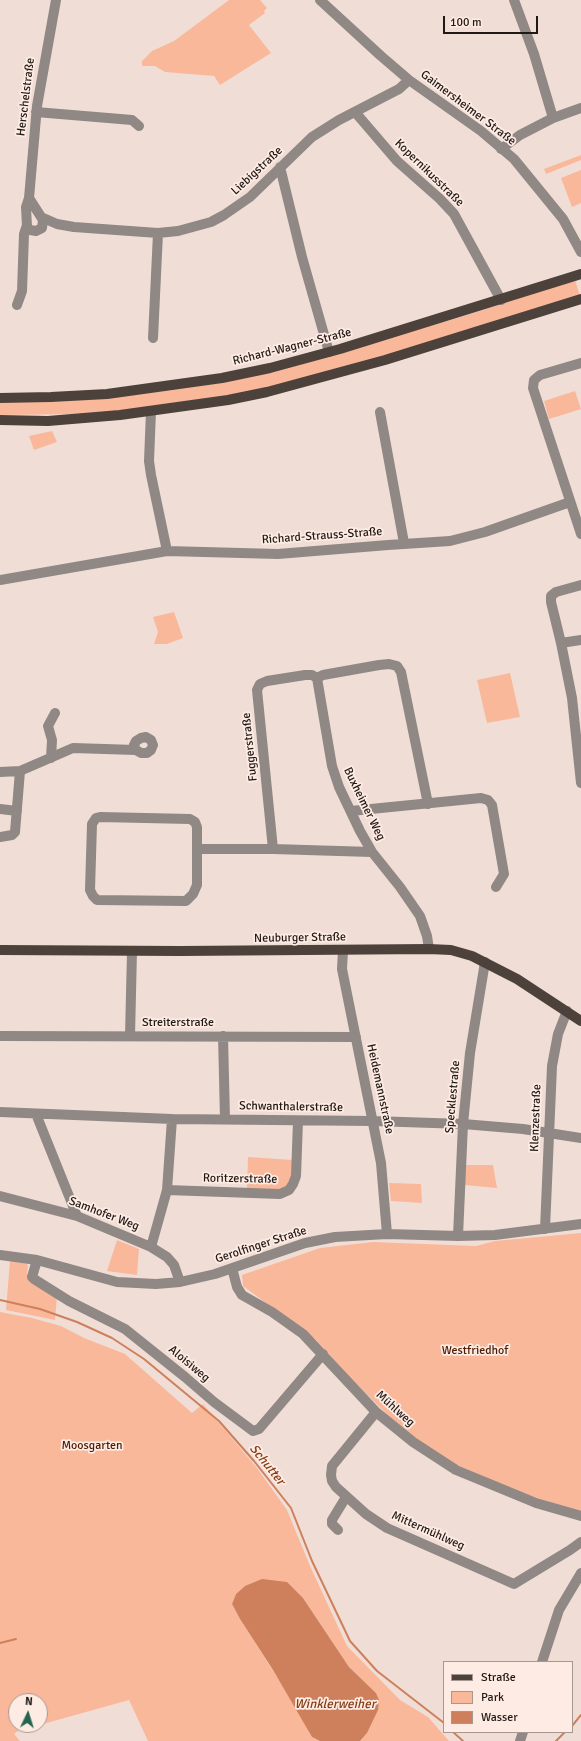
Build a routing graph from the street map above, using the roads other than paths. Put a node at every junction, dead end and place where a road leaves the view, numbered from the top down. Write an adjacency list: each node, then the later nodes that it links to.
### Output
1 (56, 0): 6 (street, Herschelstraße)
2 (320, 0): 4 (street, Gaimersheimer Straße)
3 (514, 0): 8 (street)
4 (409, 80): 7 (street, Liebigstraße); 10 (street, Gaimersheimer Straße)
5 (581, 108): 8 (street)
6 (36, 112): 9 (street); 12 (street, Herschelstraße)
7 (355, 112): 11 (street, Liebigstraße); 20 (street, Kopernikusstraße)
8 (553, 118): 10 (street)
9 (139, 126)
10 (501, 148): 17 (street, Gaimersheimer Straße)
11 (280, 167): 16 (street, Liebigstraße); 23 (street)
12 (29, 198): 13 (street); 15 (street, Herschelstraße)
13 (40, 216): 14 (street, Liebigstraße); 15 (street); 15 (street)
14 (57, 224): 15 (street, Liebigstraße); 16 (street, Liebigstraße)
15 (32, 226): 21 (street)
16 (158, 233): 22 (street)
17 (581, 252)
18 (581, 274): 20 (main road, Richard-Wagner-Straße)
19 (581, 299): 26 (main road)
20 (501, 300): 23 (main road, Richard-Wagner-Straße)
21 (17, 305)
22 (153, 338)
23 (329, 352): 25 (main road, Richard-Wagner-Straße)
24 (581, 362): 29 (street)
25 (0, 398)
26 (151, 411): 28 (main road); 32 (street)
27 (380, 412): 31 (street)
28 (0, 420)
29 (570, 502): 30 (street); 31 (street, Richard-Strauss-Straße)
30 (581, 534)
31 (404, 543): 32 (street, Richard-Strauss-Straße)
32 (167, 551): 33 (street, Richard-Strauss-Straße)
33 (1, 579)
34 (581, 585): 36 (street)
35 (581, 640): 36 (street)
36 (562, 643): 43 (street)
37 (317, 678): 44 (street, Fuggerstraße); 47 (street, Buxheimer Weg); 50 (street, Fuggerstraße)
38 (55, 713): 40 (street)
39 (136, 750): 40 (street)
40 (51, 758): 41 (street)
41 (20, 771): 42 (street); 46 (street)
42 (0, 772)
43 (581, 783)
44 (428, 804): 47 (street); 52 (street)
45 (0, 810): 46 (street)
46 (17, 811): 48 (street)
47 (351, 811): 51 (street, Buxheimer Weg)
48 (0, 837)
49 (198, 849): 49 (street); 50 (street)
50 (273, 849): 51 (street)
51 (372, 852): 53 (street, Buxheimer Weg)
52 (496, 887)
53 (429, 949): 55 (main road, Neuburger Straße); 57 (main road, Neuburger Straße)
54 (0, 950): 56 (main road, Neuburger Straße)
55 (343, 950): 56 (main road, Neuburger Straße); 63 (street, Heidemannstraße)
56 (132, 951): 61 (street)
57 (485, 962): 58 (main road, Neuburger Straße); 70 (street, Specklestraße)
58 (567, 1011): 59 (main road, Neuburger Straße); 71 (street, Klenzestraße)
59 (581, 1021)
60 (0, 1036): 61 (street, Streiterstraße)
61 (130, 1036): 62 (street, Streiterstraße)
62 (223, 1036): 63 (street, Streiterstraße); 67 (street)
63 (356, 1037): 69 (street, Heidemannstraße)
64 (0, 1112): 65 (street, Schwanthalerstraße)
65 (36, 1114): 66 (street, Schwanthalerstraße); 75 (street)
66 (172, 1119): 67 (street, Schwanthalerstraße); 73 (street)
67 (225, 1120): 68 (street, Schwanthalerstraße)
68 (298, 1121): 69 (street, Schwanthalerstraße); 73 (street, Roritzerstraße)
69 (373, 1121): 70 (street, Schwanthalerstraße); 78 (street, Heidemannstraße)
70 (463, 1124): 71 (street, Schwanthalerstraße); 79 (street, Specklestraße)
71 (548, 1133): 72 (street, Schwanthalerstraße); 77 (street, Klenzestraße)
72 (581, 1138)
73 (168, 1190): 80 (street)
74 (0, 1196): 75 (street, Samhofer Weg)
75 (77, 1216): 80 (street, Samhofer Weg)
76 (581, 1224): 77 (street, Gerolfinger Straße)
77 (545, 1229): 79 (street, Gerolfinger Straße)
78 (387, 1234): 79 (street, Gerolfinger Straße); 83 (street, Gerolfinger Straße)
79 (458, 1236)
80 (151, 1247): 84 (street, Samhofer Weg)
81 (0, 1255): 82 (street, Gerolfinger Straße)
82 (37, 1260): 84 (street, Gerolfinger Straße); 85 (street, Aloisiweg)
83 (232, 1268): 84 (street, Gerolfinger Straße); 85 (street, Mühlweg)
84 (180, 1282)
85 (323, 1354): 86 (street, Mühlweg)
86 (376, 1412): 87 (street, Mittermühlweg); 88 (street, Mühlweg)
87 (346, 1497): 89 (street); 90 (street, Mittermühlweg)
88 (581, 1516)
89 (338, 1530)
90 (581, 1542)
91 (581, 1573): 92 (street)
92 (542, 1661)

